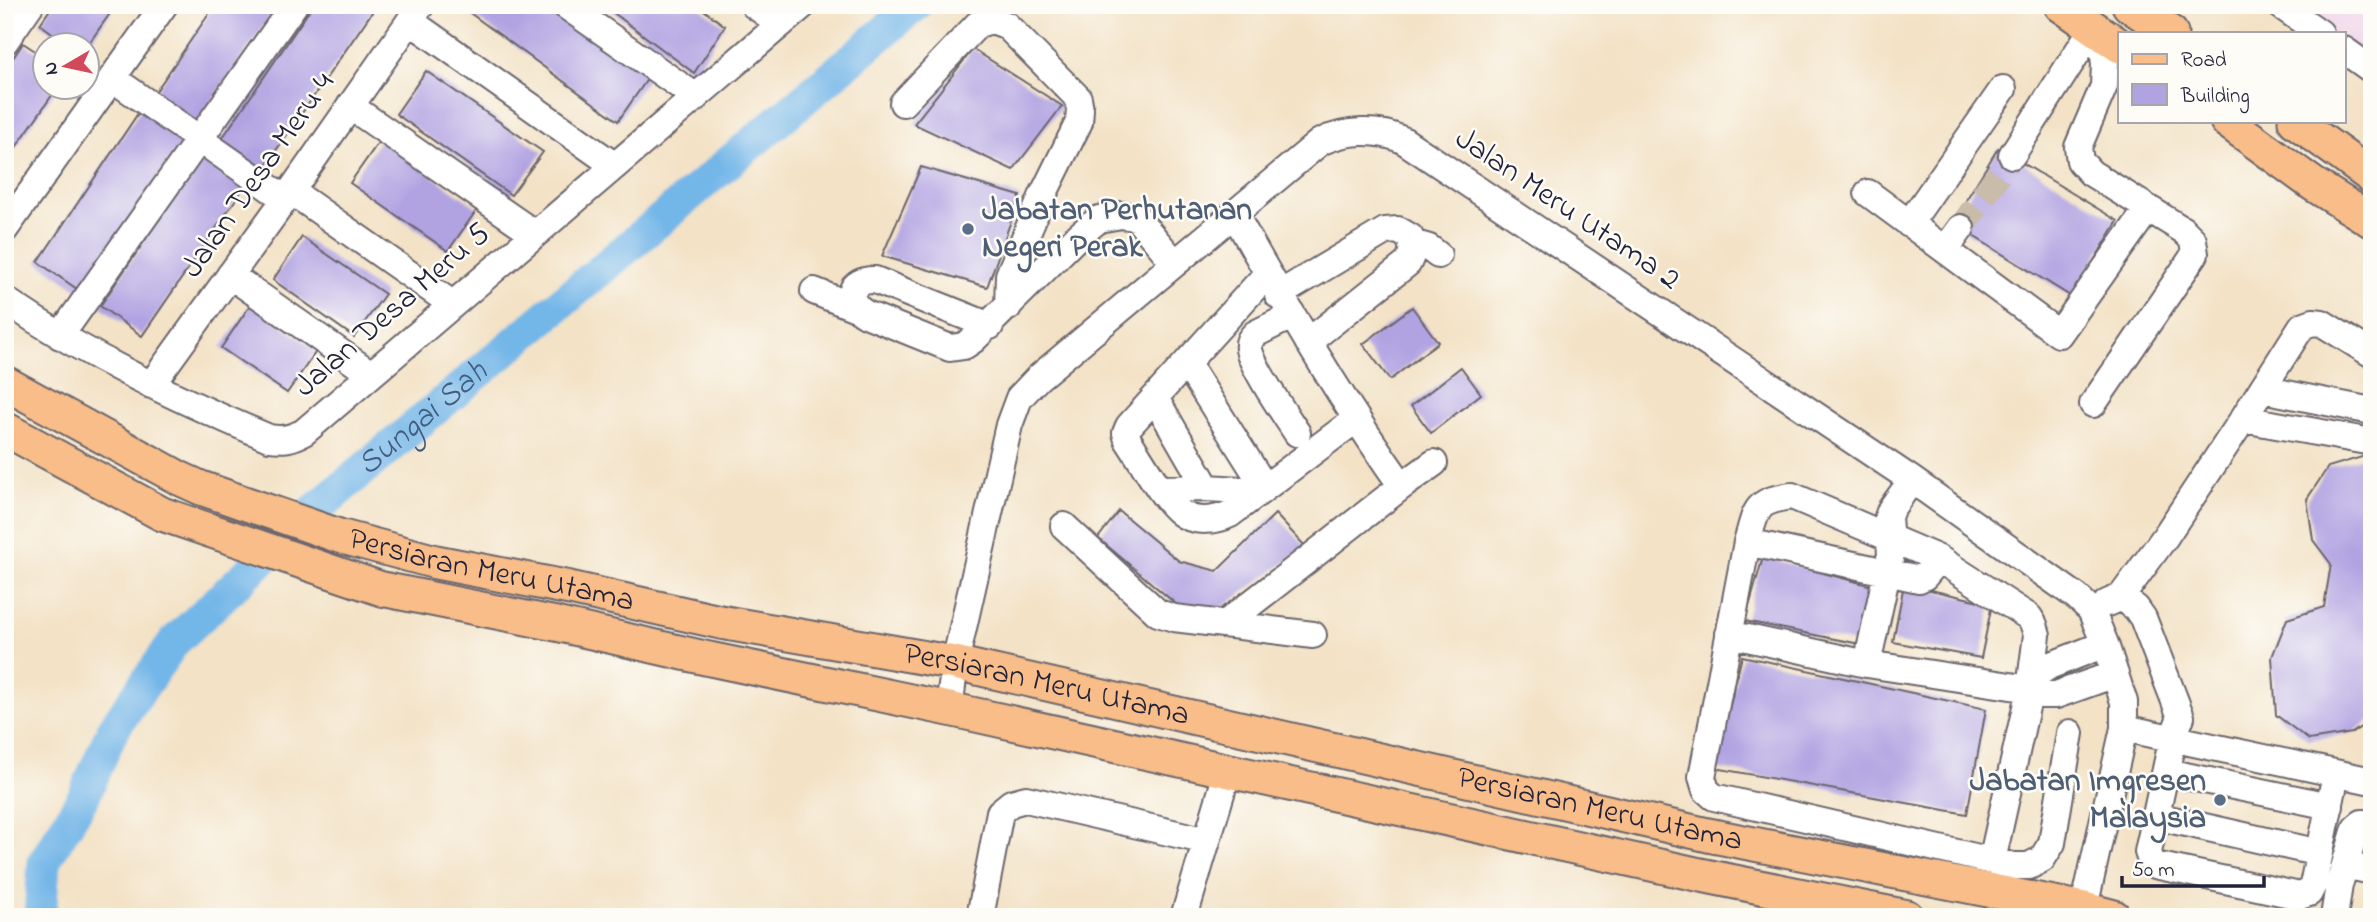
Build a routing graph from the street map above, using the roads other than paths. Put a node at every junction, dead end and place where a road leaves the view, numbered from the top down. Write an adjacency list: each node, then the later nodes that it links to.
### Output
1 (30, 5): 15 (street)
2 (164, 5): 18 (street)
3 (294, 5): 26 (street)
4 (565, 5): 20 (street)
5 (754, 5): 11 (street)
6 (803, 5): 11 (street, Jalan Desa Meru 5)
7 (2061, 5): 12 (main road)
8 (2129, 5): 13 (main road)
9 (2280, 5): 14 (street)
10 (415, 13): 23 (street, Jalan Desa Meru 4); 29 (street)
11 (781, 24): 20 (street, Jalan Desa Meru 5)
12 (2106, 28): 27 (street); 28 (street)
13 (2170, 32)
14 (2319, 32)
15 (5, 41)
16 (2346, 51): 17 (street)
17 (2372, 70)
18 (112, 78): 26 (street); 39 (street)
19 (2003, 89): 37 (street)
20 (696, 97): 29 (street, Jalan Desa Meru 5)
21 (903, 103): 52 (street)
22 (2118, 105): 27 (street)
23 (350, 106): 33 (street, Jalan Desa Meru 4); 40 (street)
24 (2228, 122): 31 (main road)
25 (2296, 122): 30 (main road)
26 (199, 139): 33 (street); 53 (street)
27 (2077, 147): 34 (street)
28 (2012, 155)
29 (615, 166): 40 (street, Jalan Desa Meru 5)
30 (2372, 177)
31 (2313, 184): 36 (main road); 42 (main road)
32 (1868, 193): 37 (street)
33 (288, 195): 46 (street, Jalan Desa Meru 4); 50 (street)
34 (2147, 210): 43 (street); 62 (street)
35 (1234, 213): 45 (street, Jalan Meru Utama 2); 48 (street); 70 (street, Jalan Meru Utama 2)
36 (2372, 221)
37 (1909, 224): 43 (street)
38 (1961, 228): 43 (street)
39 (5, 229)
40 (535, 234): 50 (street, Jalan Desa Meru 5)
41 (1412, 243): 44 (street); 48 (street); 54 (street)
42 (2372, 243)
43 (1945, 250)
44 (1437, 256)
45 (1181, 257): 52 (street); 88 (street, Jalan Meru Utama 2)
46 (230, 275): 57 (street); 59 (street, Jalan Desa Meru 4)
47 (814, 291): 51 (street)
48 (1279, 295): 54 (street); 56 (street); 67 (street)
49 (5, 300): 53 (street, Jalan Desa Meru 5)
50 (452, 304): 57 (street, Jalan Desa Meru 5)
51 (856, 308): 52 (street); 52 (street)
52 (999, 317)
53 (60, 336): 59 (street, Jalan Desa Meru 5)
54 (1307, 342): 64 (street)
55 (2372, 354): 60 (street)
56 (1187, 364): 61 (street); 74 (street)
57 (371, 374): 59 (street, Jalan Desa Meru 5)
58 (5, 383): 82 (main road, Persiaran Meru Utama)
59 (151, 385)
60 (2262, 389): 63 (street); 65 (street)
61 (1155, 398): 72 (street); 73 (street)
62 (2093, 404)
63 (2372, 411)
64 (1355, 419): 71 (street); 74 (street)
65 (2242, 419): 68 (street); 80 (street)
66 (5, 429): 87 (main road, Persiaran Meru Utama)
67 (1297, 433)
68 (2372, 442)
69 (1434, 463): 71 (street)
70 (1912, 480): 76 (street); 81 (street, Jalan Meru Utama 2)
71 (1402, 486): 83 (street)
72 (1207, 488): 73 (street); 74 (street)
73 (1162, 489): 74 (street)
74 (1261, 489)
75 (1064, 526): 83 (street)
76 (1889, 538): 77 (street); 78 (street); 79 (street)
77 (1747, 542): 79 (street); 84 (street)
78 (1939, 559): 79 (street); 91 (street)
79 (1888, 572): 89 (street)
80 (2121, 597): 81 (street); 95 (street)
81 (2091, 610): 86 (street, Jalan Meru Utama 2)
82 (720, 622): 87 (main road); 88 (main road, Persiaran Meru Utama)
83 (1225, 624): 85 (street)
84 (1729, 634): 89 (street); 105 (street)
85 (1313, 635)
86 (2105, 645): 90 (street, Jalan Meru Utama 2); 91 (street)
87 (705, 658): 92 (main road, Persiaran Meru Utama)
88 (955, 663): 92 (street, Jalan Meru Utama 2); 108 (main road, Persiaran Meru Utama)
89 (1867, 664): 91 (street)
90 (2115, 674): 91 (street); 93 (street, Jalan Meru Utama 2)
91 (2030, 690): 105 (street)
92 (949, 709): 96 (main road, Persiaran Meru Utama)
93 (2124, 728): 95 (street); 108 (street, Jalan Meru Utama 2)
94 (2070, 733): 105 (street)
95 (2173, 737): 97 (street); 98 (street)
96 (1228, 770): 103 (street); 111 (main road, Persiaran Meru Utama)
97 (2166, 772): 100 (street); 101 (street)
98 (2336, 774): 99 (street); 100 (street)
99 (2372, 781)
100 (2330, 806): 104 (street)
101 (2155, 816): 104 (street); 104 (street)
102 (2372, 823): 106 (street)
103 (1207, 841): 109 (street); 110 (street)
104 (2320, 853)
105 (1992, 861)
106 (2345, 865): 107 (street); 112 (street)
107 (2372, 871)
108 (2093, 914)
109 (980, 917)
110 (1184, 917)
111 (1907, 917)
112 (2334, 917)

